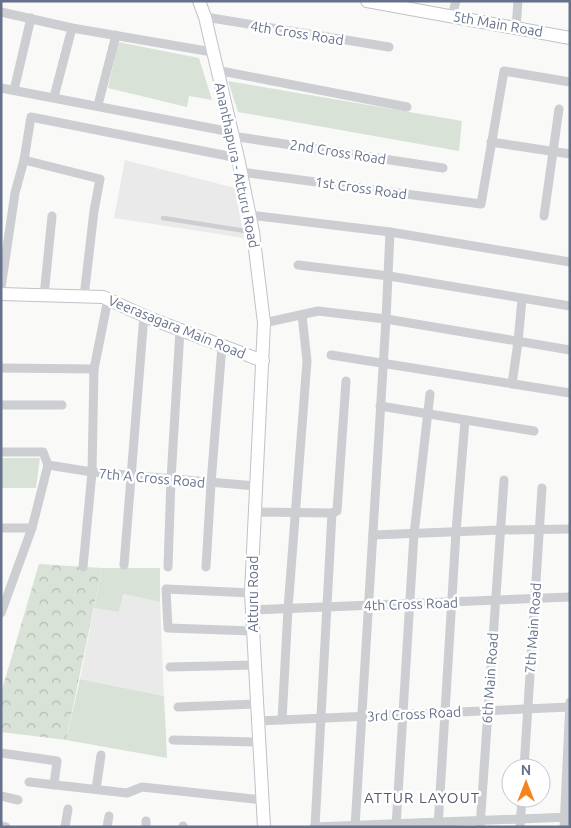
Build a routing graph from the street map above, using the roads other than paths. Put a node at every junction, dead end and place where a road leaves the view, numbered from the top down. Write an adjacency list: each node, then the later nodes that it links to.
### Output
1 (367, 1): 6 (street, 5th Main Road)
2 (456, 1): 6 (street)
3 (518, 1): 10 (street)
4 (196, 2): 7 (street, Ananthapura - Atturu Road)
5 (1, 12): 8 (street)
6 (452, 16): 10 (street, 5th Main Road)
7 (205, 17): 13 (street, 4th Cross Road); 14 (street, Ananthapura - Atturu Road)
8 (31, 18): 9 (street); 18 (street)
9 (72, 28): 11 (street); 19 (street)
10 (516, 28): 12 (street, 5th Main Road)
11 (116, 35): 14 (street); 20 (street)
12 (570, 38)
13 (389, 47)
14 (212, 52): 15 (street, Ananthapura - Atturu Road)
15 (216, 70): 21 (street); 23 (street, Ananthapura - Atturu Road)
16 (570, 82): 24 (street)
17 (1, 88): 18 (street, 2nd Cross Road)
18 (14, 90): 19 (street, 2nd Cross Road)
19 (54, 97): 20 (street, 2nd Cross Road)
20 (98, 105): 23 (street, 2nd Cross Road)
21 (407, 107)
22 (559, 109): 25 (street)
23 (232, 134): 27 (street, Ananthapura - Atturu Road); 29 (street, 2nd Cross Road)
24 (491, 142): 25 (street); 30 (street, 1st Cross Road)
25 (553, 151): 26 (street); 33 (street)
26 (570, 154)
27 (238, 158): 28 (street); 30 (street, Ananthapura - Atturu Road)
28 (24, 160): 40 (street); 43 (street)
29 (443, 168)
30 (241, 172): 31 (street, Ananthapura - Atturu Road)
31 (250, 215): 35 (street, Ananthapura - Atturu Road); 36 (street)
32 (52, 216): 42 (street)
33 (544, 216)
34 (163, 218): 35 (lane)
35 (253, 232): 50 (street, Ananthapura - Atturu Road)
36 (390, 232): 37 (street); 39 (street)
37 (570, 262)
38 (298, 265): 39 (street)
39 (389, 276): 45 (street); 49 (street)
40 (1, 288)
41 (1, 294): 42 (street, Veerasagara Main Road)
42 (44, 296): 43 (street, Veerasagara Main Road)
43 (84, 296): 44 (street, Veerasagara Main Road)
44 (108, 299): 47 (street, Veerasagara Main Road); 59 (street)
45 (522, 299): 46 (street); 52 (street)
46 (570, 306)
47 (144, 315): 51 (street, Veerasagara Main Road); 73 (street)
48 (302, 315): 49 (street); 50 (street); 80 (street)
49 (386, 319): 52 (street); 57 (street)
50 (264, 323): 56 (street, Ananthapura - Atturu Road)
51 (180, 330): 53 (street, Veerasagara Main Road); 74 (street)
52 (518, 342): 54 (street); 61 (street)
53 (222, 346): 56 (street, Veerasagara Main Road); 76 (street)
54 (570, 350)
55 (332, 355): 57 (street)
56 (263, 361): 77 (street, Atturu Road)
57 (383, 363): 61 (street); 66 (street)
58 (1, 368): 59 (street)
59 (94, 369): 72 (street)
60 (346, 381): 81 (street)
61 (512, 384): 62 (street)
62 (570, 393)
63 (430, 394): 67 (street)
64 (1, 405): 65 (street)
65 (62, 405)
66 (380, 406): 67 (street); 89 (street)
67 (428, 414): 68 (street); 88 (street)
68 (465, 420): 69 (street); 87 (street)
69 (534, 431)
70 (1, 452): 71 (street)
71 (48, 465): 72 (street, 7th A Cross Road); 83 (street)
72 (92, 472): 73 (street, 7th A Cross Road); 91 (street)
73 (131, 475): 74 (street, 7th A Cross Road); 90 (street)
74 (171, 479): 76 (street, 7th A Cross Road); 92 (street)
75 (504, 480): 85 (street, 6th Main Road)
76 (211, 483): 77 (street, 7th A Cross Road); 93 (street)
77 (256, 486): 79 (street, Atturu Road)
78 (542, 488): 86 (street, 7th Main Road)
79 (255, 512): 80 (street); 94 (street, Atturu Road)
80 (295, 513): 81 (street); 102 (street)
81 (332, 513): 101 (street)
82 (1, 528): 83 (street)
83 (32, 528): 104 (street)
84 (570, 529): 86 (street)
85 (500, 530): 86 (street); 87 (street); 97 (street, 6th Main Road)
86 (540, 530): 96 (street, 7th Main Road)
87 (456, 532): 88 (street); 98 (street)
88 (414, 534): 89 (street); 99 (street)
89 (373, 535): 100 (street)
90 (124, 565)
91 (84, 567)
92 (168, 567)
93 (206, 567)
94 (251, 593): 103 (street, Atturu Road); 105 (street)
95 (570, 597): 96 (street, 4th Cross Road)
96 (535, 599): 97 (street, 4th Cross Road); 112 (street, 7th Main Road)
97 (494, 600): 98 (street, 4th Cross Road); 113 (street, 6th Main Road)
98 (452, 602): 99 (street, 4th Cross Road); 114 (street)
99 (410, 604): 100 (street, 4th Cross Road); 115 (street)
100 (369, 605): 101 (street, 4th Cross Road); 116 (street)
101 (327, 607): 102 (street, 4th Cross Road); 117 (street)
102 (288, 609): 103 (street, 4th Cross Road); 118 (street)
103 (251, 610): 105 (street, Atturu Road)
104 (1, 613)
105 (252, 631): 106 (street, Atturu Road)
106 (254, 665): 107 (street); 109 (street, Atturu Road)
107 (170, 667)
108 (570, 702): 111 (street)
109 (257, 704): 110 (street); 119 (street, Atturu Road)
110 (178, 707)
111 (570, 707): 112 (street, 3rd Cross Road); 134 (street)
112 (528, 709): 113 (street, 3rd Cross Road); 124 (street, 7th Main Road)
113 (487, 711): 114 (street, 3rd Cross Road); 137 (street, 6th Main Road)
114 (445, 712): 115 (street, 3rd Cross Road); 136 (street)
115 (403, 714): 116 (street, 3rd Cross Road); 138 (street)
116 (362, 716): 117 (street, 3rd Cross Road); 140 (street)
117 (321, 718): 118 (street, 3rd Cross Road); 145 (street)
118 (282, 720): 119 (street, 3rd Cross Road)
119 (258, 721): 121 (street, Atturu Road)
120 (173, 740): 121 (street)
121 (259, 742): 130 (street, Atturu Road)
122 (1, 753): 126 (street)
123 (101, 755): 127 (street)
124 (525, 758)
125 (29, 782): 126 (street)
126 (54, 785): 127 (street)
127 (96, 789): 130 (street)
128 (1, 796): 129 (street)
129 (18, 800)
130 (263, 800): 144 (street, Atturu Road)
131 (521, 808): 135 (street)
132 (68, 809): 142 (street)
133 (109, 816): 143 (street)
134 (566, 820): 135 (street)
135 (520, 823): 137 (street)
136 (438, 824): 137 (street); 138 (street)
137 (480, 824)
138 (396, 825): 140 (street)
139 (1, 826): 141 (street)
140 (355, 826): 145 (street)
141 (6, 827)
142 (65, 827)
143 (107, 827)
144 (264, 827)
145 (315, 827)

